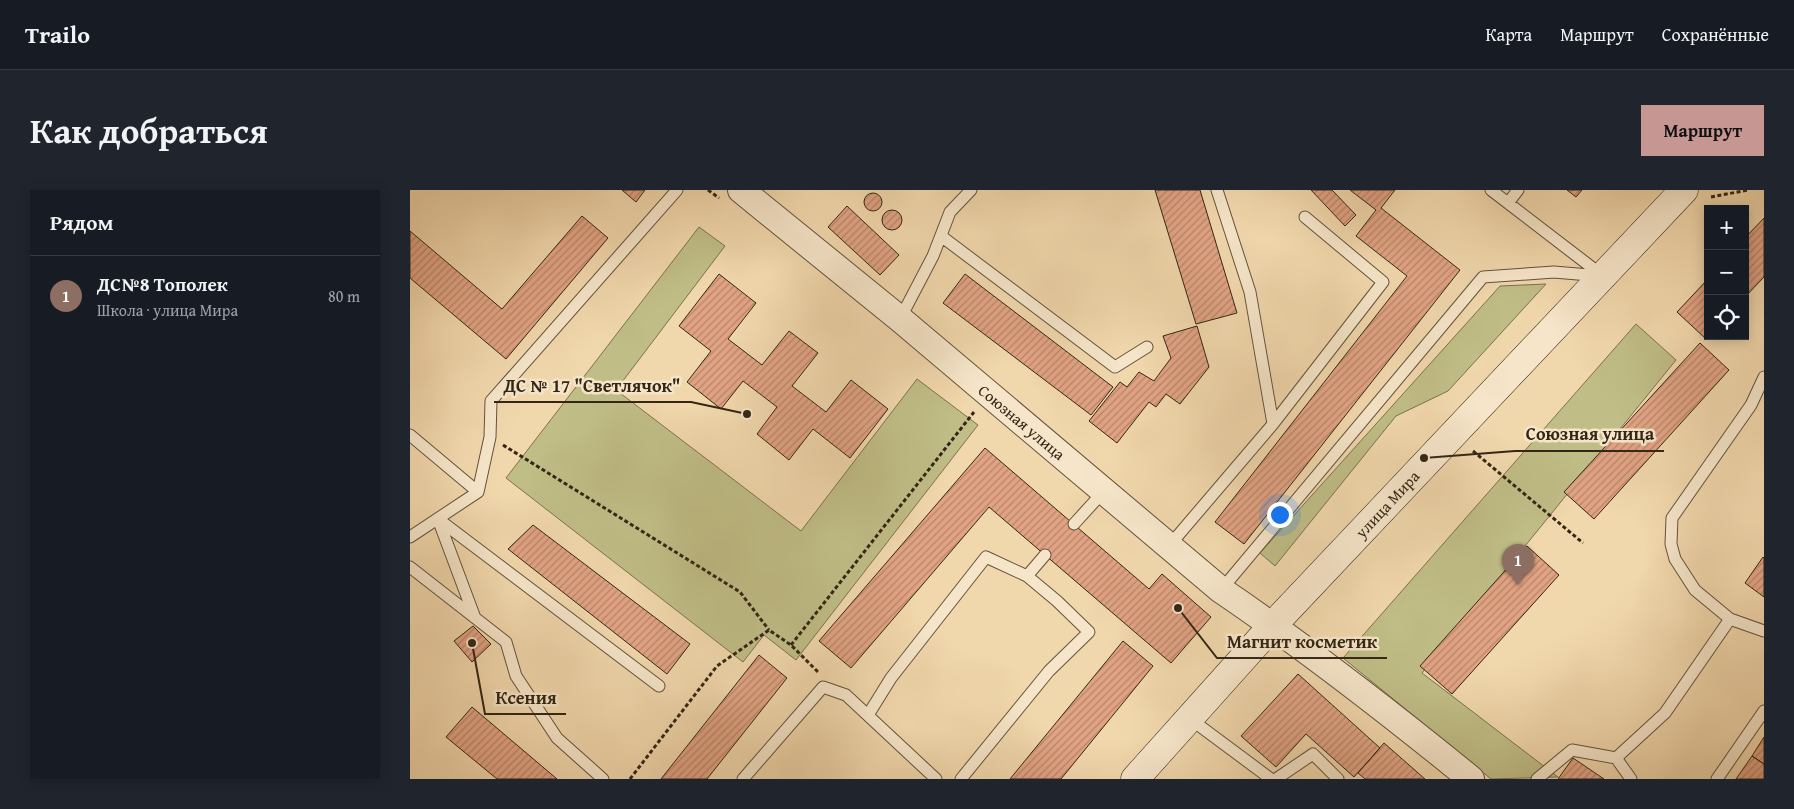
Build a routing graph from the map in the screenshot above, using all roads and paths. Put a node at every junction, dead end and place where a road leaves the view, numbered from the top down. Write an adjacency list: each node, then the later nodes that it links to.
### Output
1 (678, 190): 20 (lane)
2 (741, 190): 14 (street, Союзная улица)
3 (971, 190): 12 (lane)
4 (1217, 190): 18 (lane)
5 (1491, 190): 10 (lane)
6 (1518, 190): 10 (lane)
7 (1684, 190): 13 (main road, улица Мира)
8 (1748, 190): 9 (path)
9 (1711, 197)
10 (1508, 203): 13 (lane)
11 (1305, 217): 18 (lane)
12 (941, 236): 14 (lane); 15 (lane)
13 (1603, 276): 32 (lane); 35 (main road, улица Мира)
14 (900, 319): 17 (street, Союзная улица)
15 (1147, 347)
16 (1764, 377): 34 (lane)
17 (988, 393): 22 (street, Союзная улица); 38 (path)
18 (1273, 424): 28 (lane)
19 (410, 435): 23 (lane)
20 (490, 437): 23 (lane); 36 (path)
21 (1473, 451): 27 (path)
22 (1104, 491): 25 (lane); 28 (street, Союзная улица)
23 (478, 492): 24 (lane)
24 (438, 519): 26 (lane); 33 (lane); 39 (lane)
25 (1074, 524)
26 (410, 537)
27 (1583, 543)
28 (1169, 546): 32 (street, Союзная улица)
29 (1045, 555): 31 (lane)
30 (410, 566): 33 (lane)
31 (1027, 576): 42 (lane); 49 (lane)
32 (1221, 590): 35 (street, Союзная улица)
33 (475, 618): 45 (lane)
34 (1730, 619): 37 (lane); 44 (lane)
35 (1273, 625): 43 (main road, улица Мира); 54 (street, Союзная улица)
36 (769, 630): 38 (path); 46 (path)
37 (1764, 631)
38 (791, 645): 40 (path)
39 (659, 686)
40 (836, 691): 42 (lane); 47 (lane)
41 (1764, 711): 57 (lane)
42 (868, 715): 48 (lane)
43 (1189, 718): 50 (main road, улица Мира); 51 (lane)
44 (1616, 758): 55 (lane); 56 (lane)
45 (603, 779)
46 (630, 779)
47 (743, 779)
48 (936, 779)
49 (961, 779)
50 (1135, 779)
51 (1271, 779)
52 (1276, 779): 53 (lane)
53 (1338, 779)
54 (1471, 779)
55 (1537, 779)
56 (1631, 779)
57 (1717, 779)

